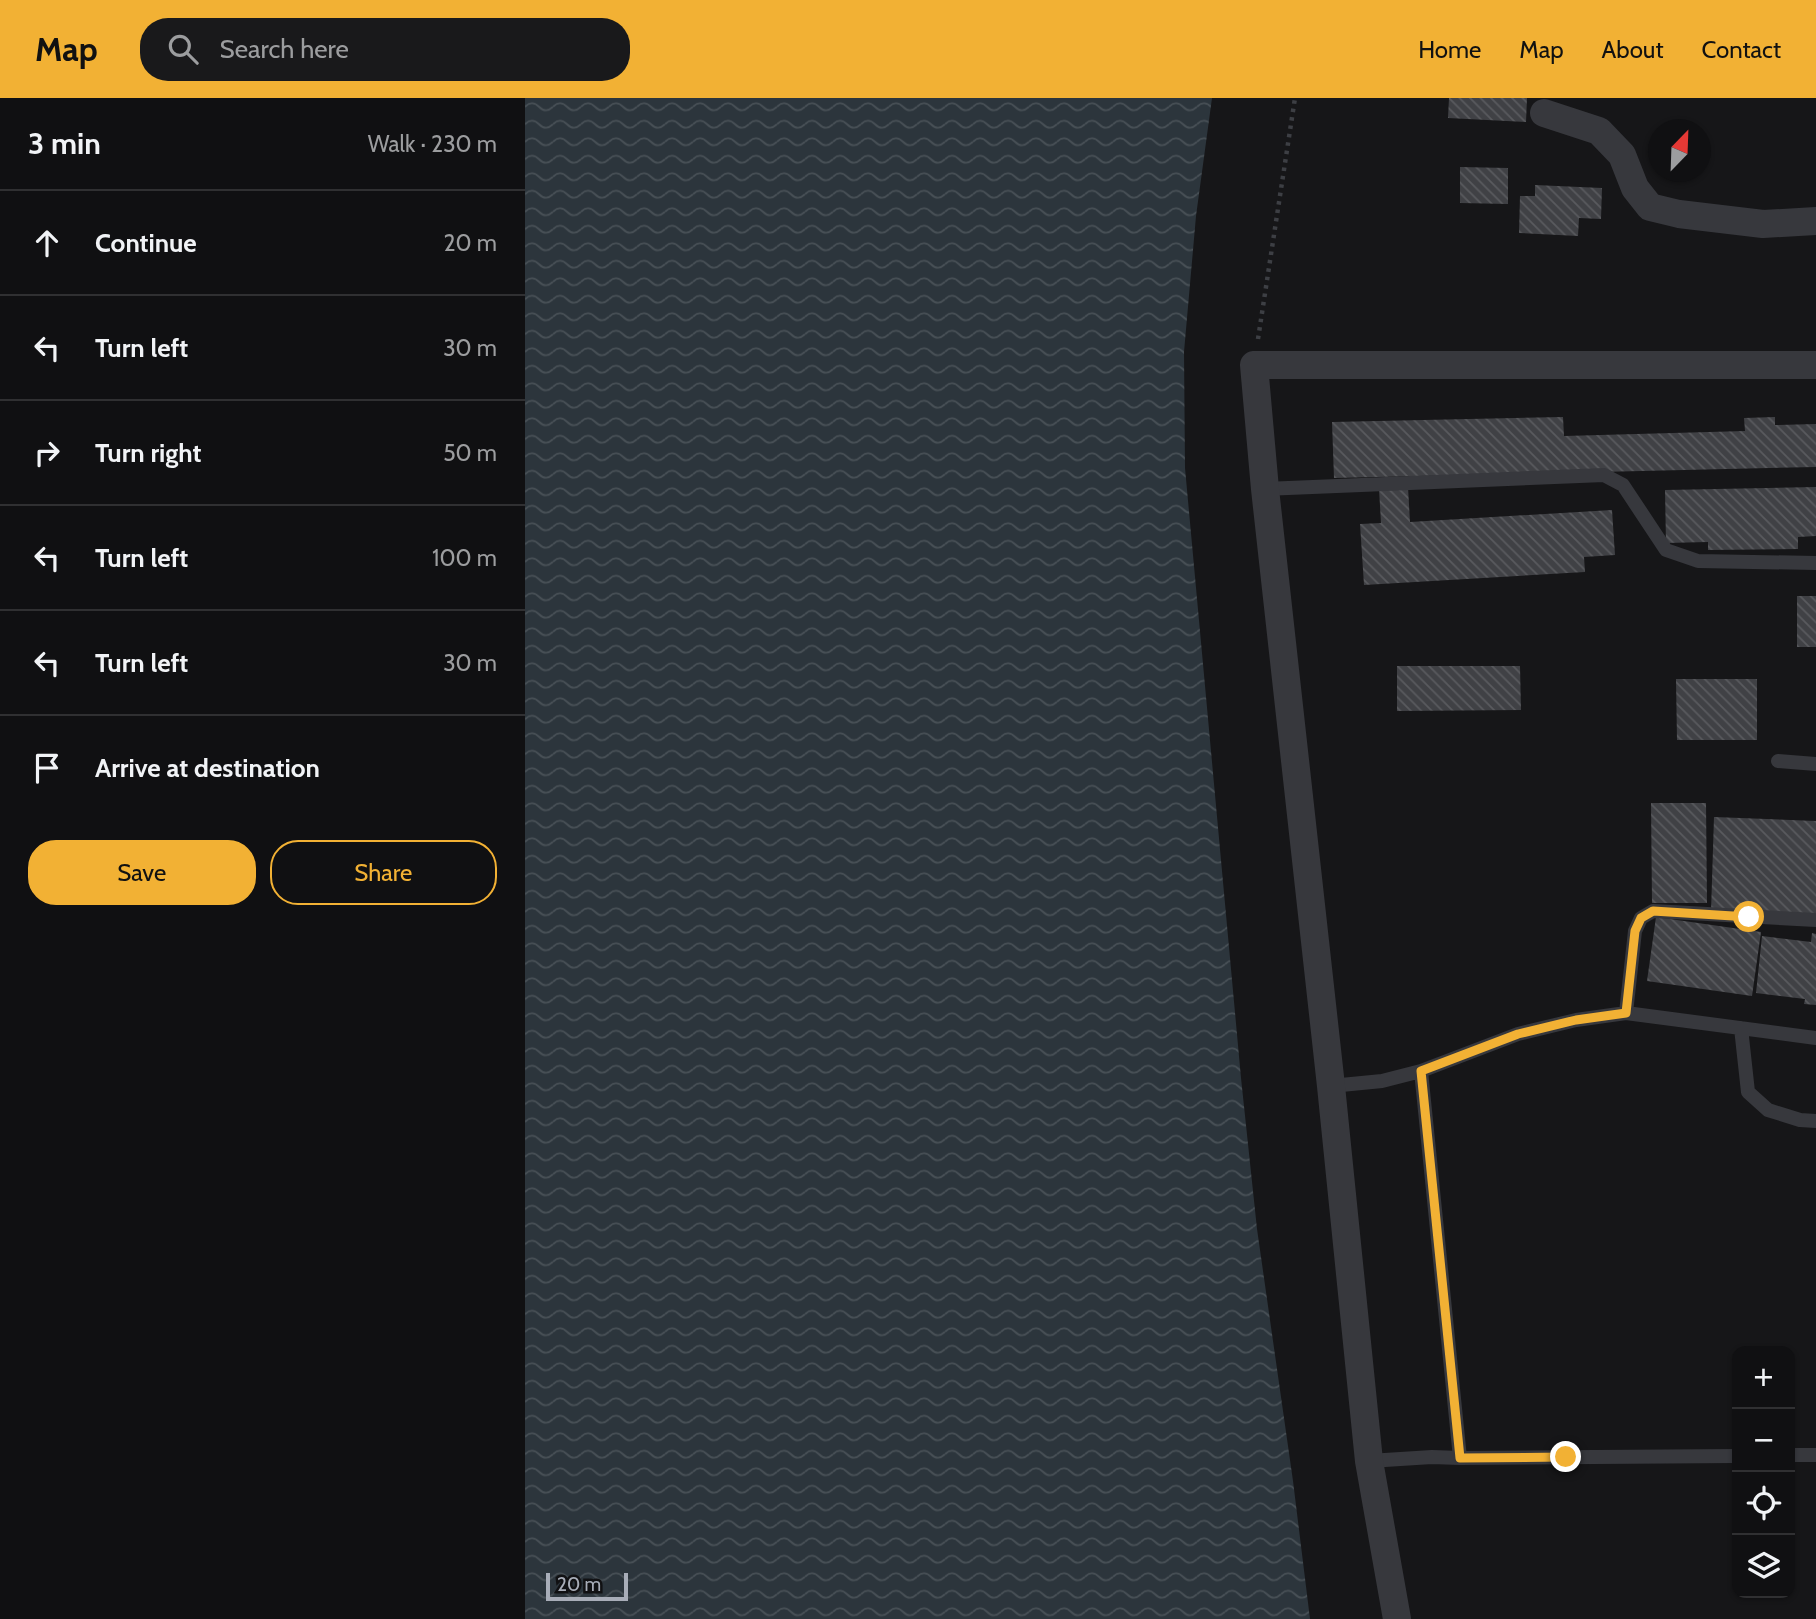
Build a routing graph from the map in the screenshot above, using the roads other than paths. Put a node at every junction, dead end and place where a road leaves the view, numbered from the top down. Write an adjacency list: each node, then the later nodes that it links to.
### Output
1 (1544, 113): 2 (street)
2 (1816, 221)
3 (1816, 365): 4 (street)
4 (1265, 489): 5 (lane); 13 (street)
5 (1816, 563)
6 (1778, 761): 7 (lane)
7 (1816, 764)
8 (1816, 920): 9 (lane)
9 (1626, 1013): 10 (lane); 12 (lane)
10 (1741, 1028): 11 (lane); 14 (lane)
11 (1816, 1038)
12 (1421, 1071): 13 (lane); 18 (lane)
13 (1331, 1086): 19 (street)
14 (1816, 1121)
15 (1795, 1455): 16 (lane)
16 (1816, 1455)
17 (1732, 1456): 18 (lane)
18 (1460, 1458): 19 (lane)
19 (1369, 1461): 20 (street)
20 (1397, 1619)

